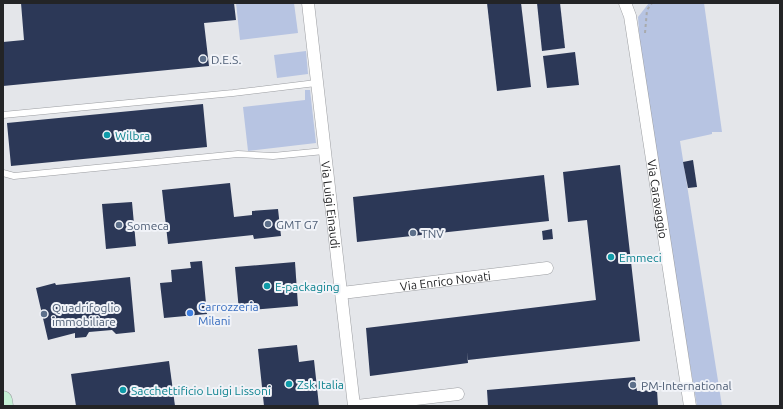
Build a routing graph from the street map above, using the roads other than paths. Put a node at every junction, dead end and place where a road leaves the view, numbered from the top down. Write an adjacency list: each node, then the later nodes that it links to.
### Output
1 (308, 3): 5 (street, Via Luigi Einaudi)
2 (625, 3): 4 (street, Via Caravaggio)
3 (632, 3): 4 (street, Via Caravaggio)
4 (630, 16): 15 (street, Via Caravaggio)
5 (316, 83): 6 (lane); 7 (street, Via Luigi Einaudi)
6 (3, 115)
7 (324, 151): 8 (lane); 10 (street, Via Luigi Einaudi)
8 (3, 174)
9 (547, 268): 10 (street, Via Enrico Novati)
10 (342, 293): 14 (street, Via Luigi Einaudi)
11 (458, 394): 14 (street, Via Luigi Einaudi)
12 (3, 400): 13 (main road)
13 (4, 406)
14 (355, 406)
15 (690, 406)

